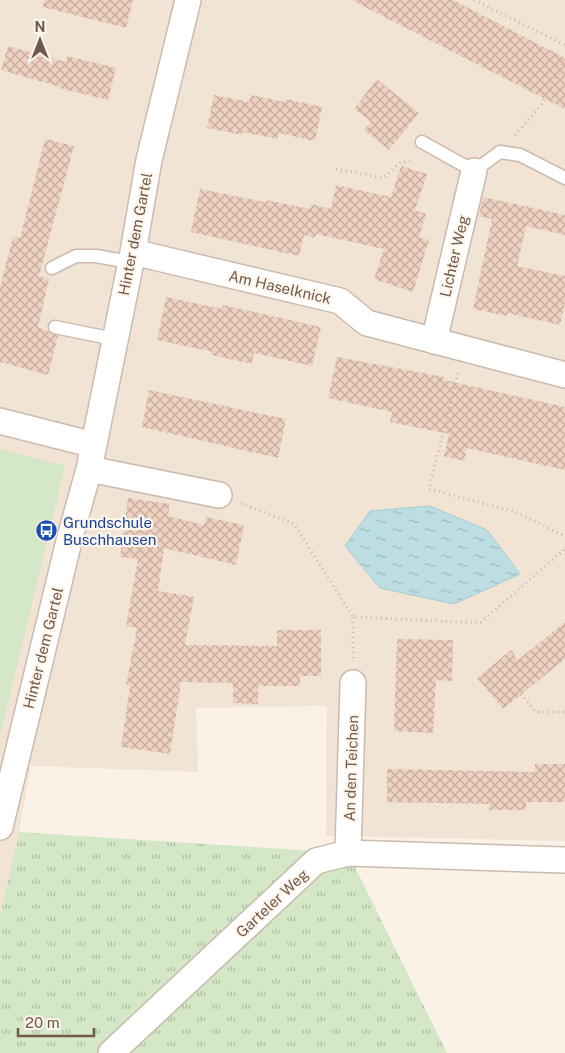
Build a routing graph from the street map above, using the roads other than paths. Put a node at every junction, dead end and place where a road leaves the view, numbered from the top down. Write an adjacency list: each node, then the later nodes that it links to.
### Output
1 (188, 0): 5 (street, Hinter dem Gartel)
2 (422, 142): 3 (lane)
3 (474, 171): 4 (lane); 9 (street, Lichter Weg)
4 (565, 178)
5 (131, 257): 6 (lane); 8 (street, Hinter dem Gartel); 9 (street, Am Haselknick)
6 (52, 268)
7 (55, 326): 8 (lane)
8 (114, 339): 12 (street, Hinter dem Gartel)
9 (434, 340): 10 (street, Am Haselknick)
10 (565, 375)
11 (0, 421): 12 (street)
12 (91, 457): 13 (street); 15 (street, Hinter dem Gartel)
13 (219, 495)
14 (354, 683): 16 (street, An den Teichen)
15 (0, 828)
16 (348, 852): 17 (street, Garteler Weg); 18 (street, Garteler Weg)
17 (565, 860)
18 (111, 1053)

